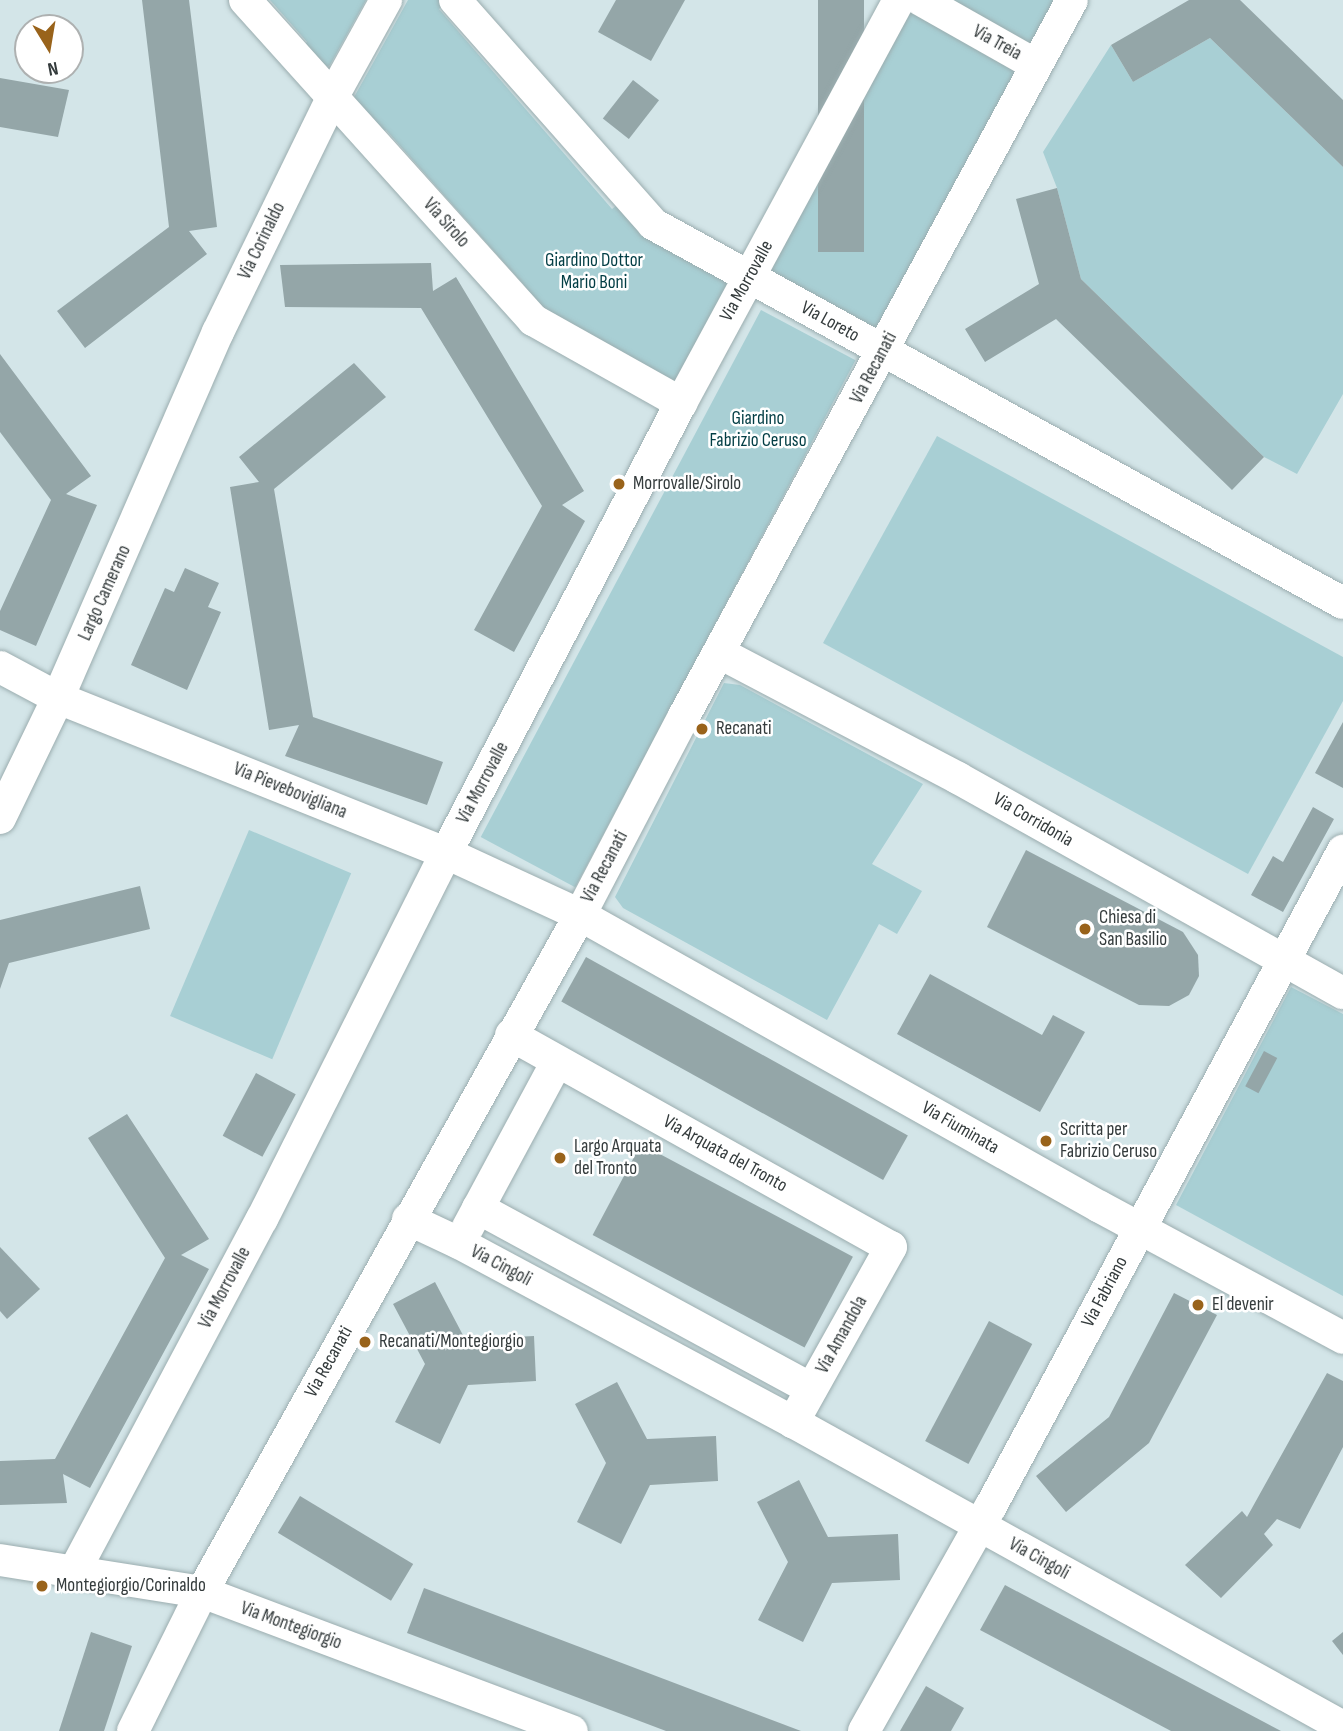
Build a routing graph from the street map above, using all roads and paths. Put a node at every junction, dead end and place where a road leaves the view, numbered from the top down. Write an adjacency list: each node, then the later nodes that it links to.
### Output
1 (245, 0): 8 (street, Via Sirolo)
2 (386, 0): 8 (street, Via Corinaldo)
3 (454, 0): 9 (street, Via Loreto)
4 (899, 0): 9 (street, Via Morrovalle)
5 (921, 0): 7 (street, Via Treia)
6 (1072, 0): 7 (street, Via Recanati)
7 (1036, 65): 10 (street, Via Recanati)
8 (332, 96): 11 (street, Via Sirolo); 12 (street, Via Corinaldo)
9 (749, 278): 10 (street, Via Loreto); 11 (street, Via Morrovalle)
10 (883, 351): 13 (street, Via Loreto); 14 (street, Via Recanati)
11 (681, 403): 19 (street, Via Morrovalle)
12 (151, 487): 16 (street, Largo Camerano)
13 (1343, 603)
14 (720, 653): 20 (street, Via Recanati); 21 (street, Via Corridonia)
15 (0, 667): 16 (street, Via Pievebovigliana)
16 (58, 698): 17 (street); 19 (street, Via Pievebovigliana)
17 (0, 818)
18 (1343, 851): 21 (street, Via Fabriano)
19 (446, 853): 20 (street, Via Pievebovigliana); 39 (street, Via Morrovalle)
20 (580, 915): 23 (street, Via Recanati); 27 (street, Via Fiuminata)
21 (1283, 962): 22 (street, Via Corridonia); 27 (street, Via Fabriano)
22 (1341, 990)
23 (511, 1035): 24 (street); 26 (street, Via Recanati)
24 (557, 1062): 25 (street); 29 (street, Via Arquata del Tronto)
25 (478, 1208): 28 (street); 30 (street, Via Cingoli)
26 (408, 1219): 28 (street, Via Cingoli); 40 (street, Via Recanati)
27 (1139, 1228): 32 (street, Via Fiuminata); 37 (street, Via Fabriano)
28 (459, 1243): 31 (street, Via Cingoli)
29 (891, 1247): 34 (street, Via Amandola)
30 (611, 1280): 31 (street); 33 (street, Via Cingoli)
31 (593, 1314): 35 (street, Via Cingoli)
32 (1343, 1338)
33 (753, 1357): 34 (street, Via Cingoli); 35 (street)
34 (811, 1389): 36 (street, Via Amandola)
35 (735, 1391): 36 (street, Via Cingoli)
36 (793, 1422): 37 (street, Via Cingoli)
37 (980, 1526): 41 (street, Via Cingoli); 44 (street, Via Fabriano)
38 (0, 1560): 39 (street, Via Montegiorgio)
39 (75, 1570): 40 (street, Via Montegiorgio)
40 (202, 1592): 42 (street, Via Recanati); 43 (street, Via Montegiorgio)
41 (1343, 1727)
42 (133, 1731)
43 (572, 1731)
44 (864, 1731)

